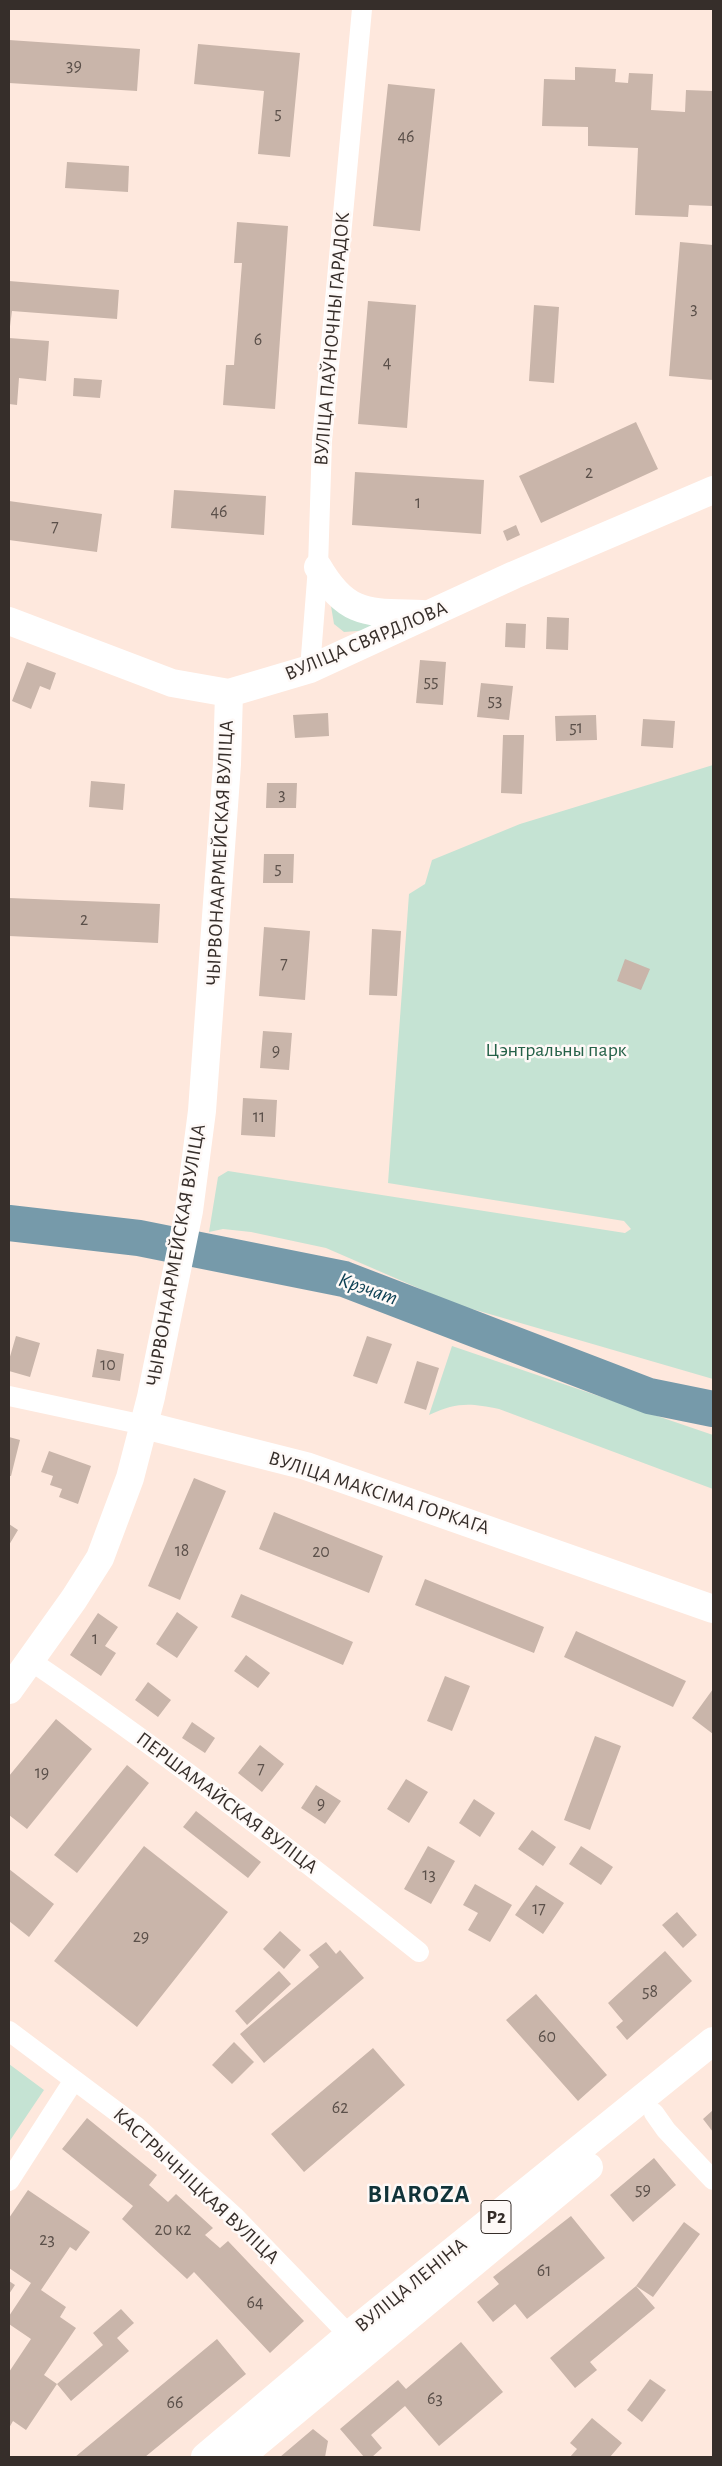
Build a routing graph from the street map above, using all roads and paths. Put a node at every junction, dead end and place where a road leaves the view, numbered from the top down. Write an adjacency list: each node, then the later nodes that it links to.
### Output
1 (362, 9): 3 (street, ВУЛІЦА ПАЎНОЧНЫ ГАРАДОК)
2 (713, 490): 4 (main road, ВУЛІЦА СВЯРДЛОВА)
3 (318, 567): 4 (main road); 6 (street, ВУЛІЦА ПАЎНОЧНЫ ГАРАДОК)
4 (430, 614): 6 (main road, ВУЛІЦА СВЯРДЛОВА)
5 (9, 622): 7 (main road, ВУЛІЦА СВЯРДЛОВА)
6 (310, 669): 7 (main road, ВУЛІЦА СВЯРДЛОВА)
7 (229, 693): 9 (main road, ЧЫРВОНААРМЕЙСКАЯ ВУЛІЦА)
8 (9, 1396): 9 (street, ВУЛІЦА МАКСІМА ГОРКАГА)
9 (144, 1425): 10 (main road, ВУЛІЦА МАКСІМА ГОРКАГА); 11 (main road, ЧЫРВОНААРМЕЙСКАЯ ВУЛІЦА)
10 (713, 1608)
11 (31, 1661): 12 (main road, ЧЫРВОНААРМЕЙСКАЯ ВУЛІЦА); 13 (street, ПЕРШАМАЙСКАЯ ВУЛІЦА)
12 (9, 1690)
13 (419, 1952)
14 (9, 2031): 17 (street, КАСТРЫЧНІЦКАЯ ВУЛІЦА)
15 (713, 2041): 18 (main road, ВУЛІЦА ЛЕНІНА / Р2)
16 (713, 2064): 18 (main road, ВУЛІЦА ЛЕНІНА / Р2)
17 (74, 2080): 20 (street); 21 (street, КАСТРЫЧНІЦКАЯ ВУЛІЦА)
18 (648, 2106): 19 (street); 21 (main road, ВУЛІЦА ЛЕНІНА / Р2)
19 (713, 2180)
20 (9, 2181)
21 (358, 2344): 22 (main road, ВУЛІЦА ЛЕНІНА / Р2); 23 (main road, ВУЛІЦА ЛЕНІНА / Р2)
22 (206, 2457)
23 (240, 2457)

